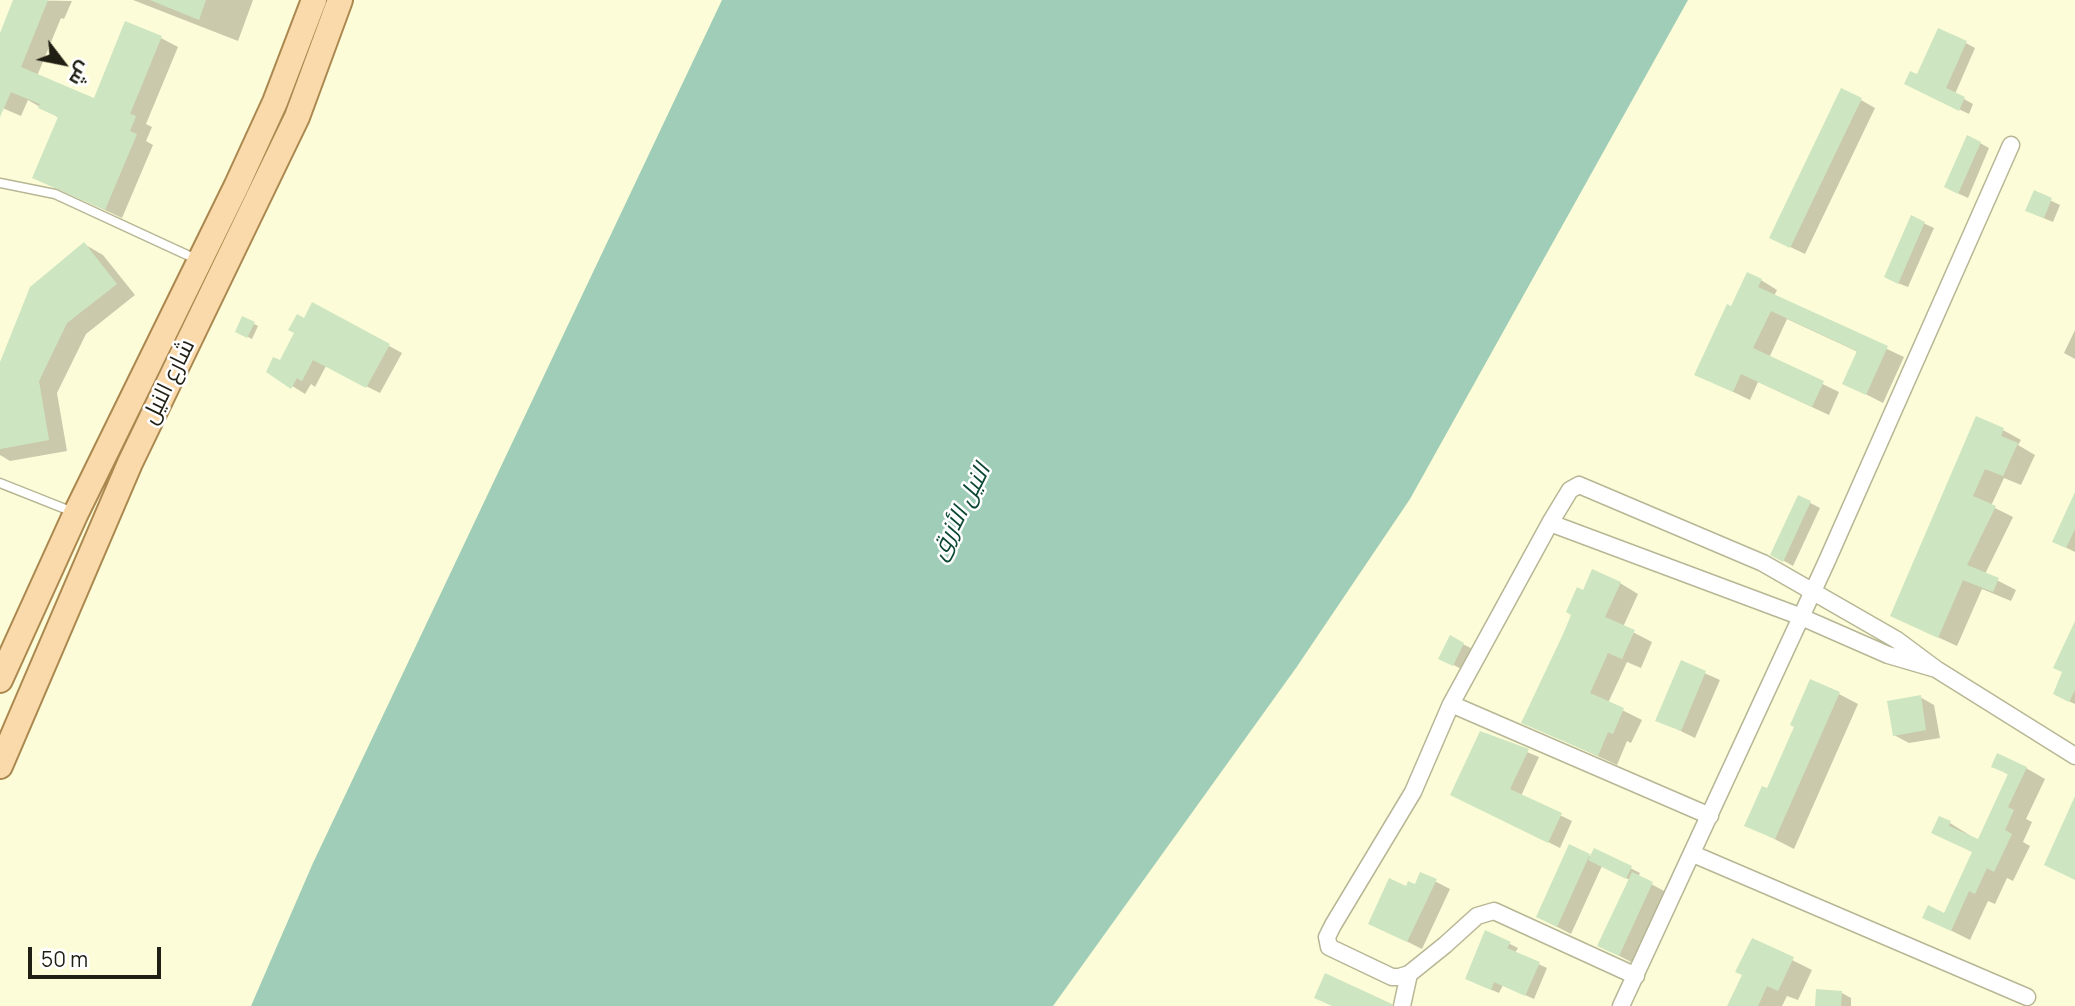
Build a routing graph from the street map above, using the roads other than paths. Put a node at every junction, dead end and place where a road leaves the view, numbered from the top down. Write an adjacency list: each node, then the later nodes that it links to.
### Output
1 (314, 0): 5 (main road, شارع النيل)
2 (340, 0): 15 (main road, شارع النيل)
3 (2011, 145): 9 (street)
4 (0, 183): 5 (lane)
5 (200, 260): 7 (main road, شارع النيل)
6 (0, 483): 7 (lane)
7 (76, 513): 12 (main road, شارع النيل)
8 (1550, 523): 9 (street); 10 (street); 13 (street)
9 (1812, 589): 10 (street); 11 (street)
10 (1799, 616): 11 (street); 16 (street)
11 (1936, 668): 14 (street)
12 (0, 680)
13 (1451, 704): 16 (street); 18 (street)
14 (2075, 756)
15 (0, 766)
16 (1710, 816): 17 (street)
17 (1693, 854): 19 (street); 20 (street)
18 (1409, 974): 19 (street); 21 (street)
19 (1636, 975): 22 (street)
20 (2027, 997)
21 (1402, 1006)
22 (1621, 1006)

